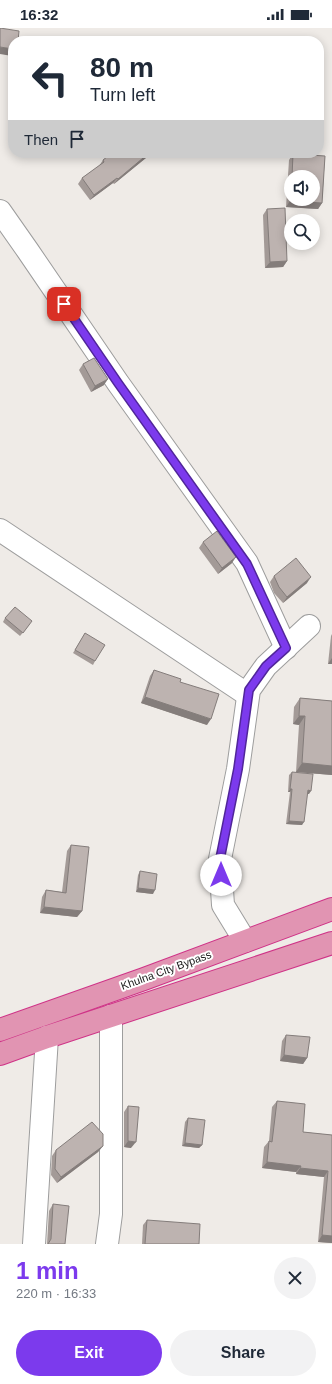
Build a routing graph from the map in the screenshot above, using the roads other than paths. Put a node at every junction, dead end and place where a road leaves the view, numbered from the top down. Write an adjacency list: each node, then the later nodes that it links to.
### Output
1 (0, 211): 4 (street)
2 (0, 530): 5 (street)
3 (309, 626): 4 (street)
4 (286, 648): 5 (street)
5 (248, 695): 7 (street)
6 (332, 909): 7 (highway, Khulna City Bypass)
7 (245, 941): 10 (highway, Khulna City Bypass)
8 (332, 943): 9 (highway)
9 (111, 1016): 11 (highway); 14 (street)
10 (0, 1030)
11 (47, 1037): 12 (highway); 13 (street)
12 (0, 1054)
13 (34, 1244)
14 (107, 1244)

